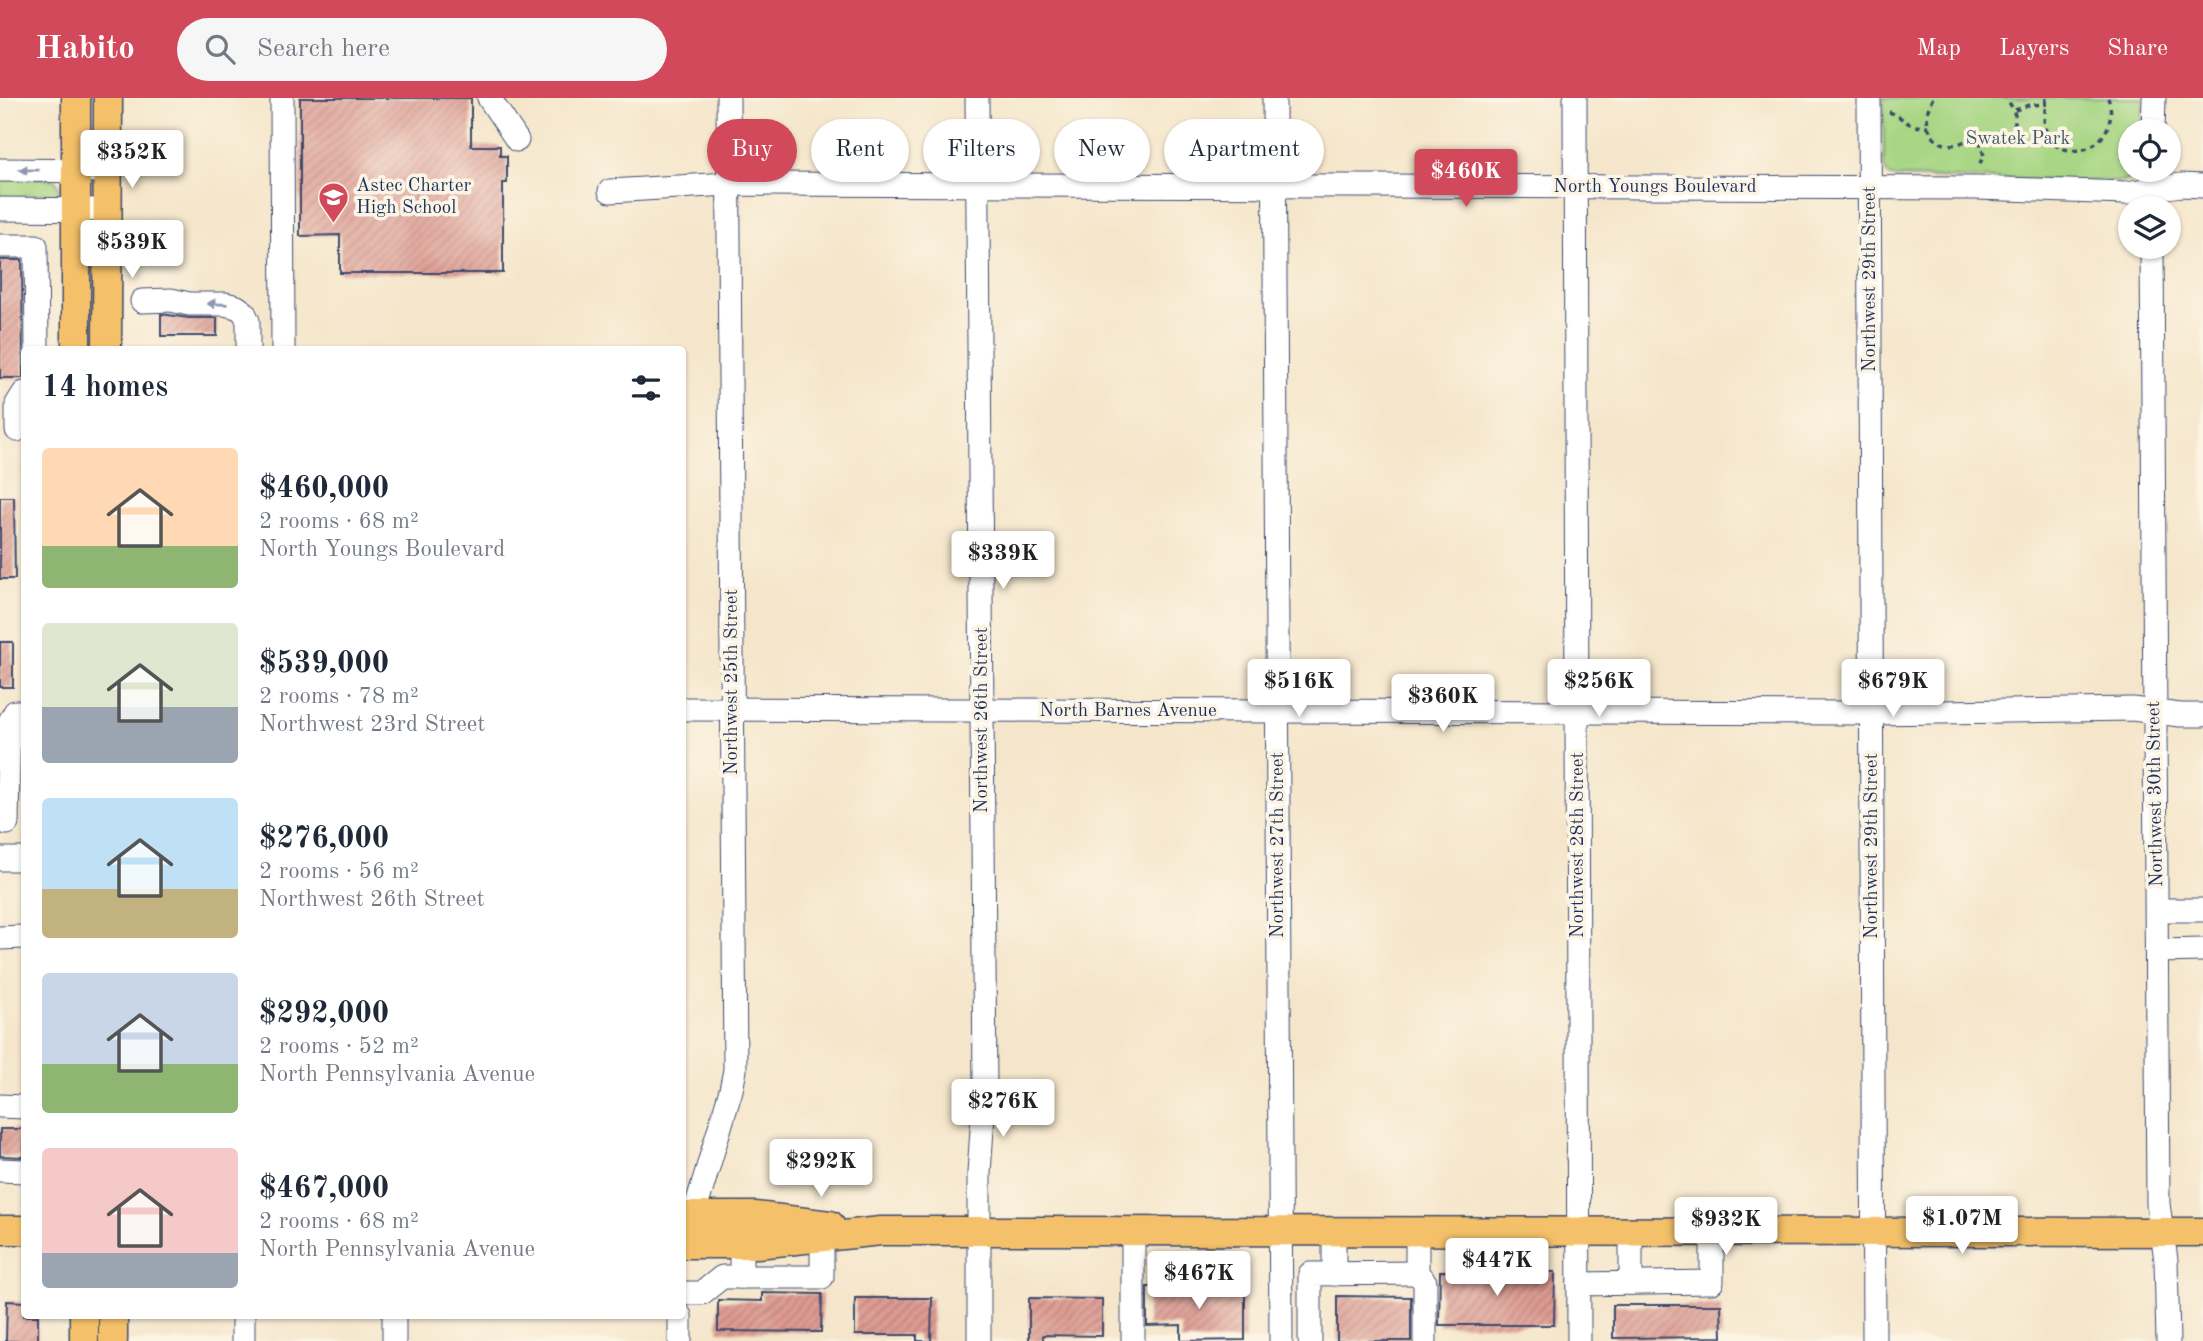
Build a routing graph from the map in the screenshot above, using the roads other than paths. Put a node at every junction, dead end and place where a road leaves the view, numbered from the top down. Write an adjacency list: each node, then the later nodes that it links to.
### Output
1 (76, 98): 14 (main road)
2 (108, 98): 15 (main road)
3 (282, 98): 38 (street)
4 (489, 98): 12 (street)
5 (728, 98): 16 (street, Northwest 25th Street)
6 (977, 98): 17 (street, Northwest 26th Street)
7 (1274, 98): 18 (street, Northwest 27th Street)
8 (1575, 98): 20 (street, Northwest 28th Street)
9 (2154, 98): 11 (street)
10 (1869, 105): 21 (street, Northwest 29th Street)
11 (2153, 119)
12 (517, 140)
13 (0, 170): 14 (street, one-way to 13)
14 (76, 171): 15 (street); 26 (main road)
15 (108, 171): 27 (main road)
16 (728, 184): 17 (street, North Youngs Boulevard); 23 (street, North Youngs Boulevard); 42 (street, Northwest 25th Street)
17 (978, 185): 18 (street, North Youngs Boulevard); 43 (street, Northwest 26th Street)
18 (1274, 186): 20 (street, North Youngs Boulevard); 44 (street, Northwest 27th Street)
19 (2203, 186): 22 (street, North Youngs Boulevard)
20 (1575, 187): 21 (street, North Youngs Boulevard); 46 (street, Northwest 28th Street)
21 (1870, 188): 22 (street, North Youngs Boulevard); 48 (street, Northwest 29th Street)
22 (2152, 189)
23 (610, 191)
24 (0, 209): 25 (street)
25 (25, 209): 26 (street); 29 (street)
26 (76, 209): 27 (street); 32 (main road)
27 (108, 210): 36 (main road)
28 (0, 246): 29 (street)
29 (25, 246): 31 (street)
30 (2152, 259): 47 (street, Northwest 30th Street)
31 (37, 294): 32 (street); 34 (street)
32 (76, 294): 35 (main road)
33 (142, 301): 37 (street, one-way to 33)
34 (37, 346)
35 (76, 346)
36 (107, 346)
37 (247, 346)
38 (283, 346)
39 (21, 398): 40 (street)
40 (14, 430)
41 (686, 709): 42 (street, North Barnes Avenue)
42 (732, 709): 43 (street, North Barnes Avenue); 64 (street, Northwest 25th Street)
43 (982, 710): 44 (street, North Barnes Avenue); 68 (street, Northwest 26th Street)
44 (1277, 711): 46 (street, North Barnes Avenue); 70 (street, Northwest 27th Street)
45 (21, 712): 50 (street)
46 (1577, 712): 48 (street, North Barnes Avenue); 73 (street, Northwest 28th Street)
47 (2155, 712): 48 (street, North Barnes Avenue); 49 (street, North Barnes Avenue); 55 (street, Northwest 30th Street)
48 (1871, 713): 76 (street, Northwest 29th Street)
49 (2203, 715)
50 (16, 796): 51 (street)
51 (10, 823)
52 (0, 859): 53 (street)
53 (21, 859)
54 (2203, 909): 55 (street)
55 (2157, 910): 59 (street, Northwest 30th Street)
56 (21, 937): 57 (street)
57 (0, 938)
58 (2203, 950): 59 (street)
59 (2158, 951): 77 (street, Northwest 30th Street)
60 (0, 1106): 61 (street)
61 (21, 1107)
62 (0, 1170): 63 (street)
63 (21, 1171)
64 (688, 1216): 67 (main road)
65 (0, 1230): 66 (main road)
66 (21, 1230)
67 (881, 1231): 68 (main road); 79 (main road)
68 (979, 1231): 69 (main road); 98 (street, Northwest 26th Street)
69 (1133, 1231): 70 (main road); 99 (street)
70 (1280, 1231): 71 (main road); 100 (street, Northwest 27th Street)
71 (1334, 1231): 72 (main road); 83 (street)
72 (1417, 1232): 73 (main road); 82 (street)
73 (1578, 1232): 74 (main road); 86 (street, Northwest 28th Street)
74 (1631, 1232): 75 (main road); 85 (street)
75 (1712, 1232): 76 (main road); 85 (street)
76 (1874, 1232): 77 (main road); 104 (street, Northwest 29th Street)
77 (2162, 1232): 78 (main road); 105 (street, Northwest 30th Street)
78 (2203, 1232)
79 (822, 1237): 80 (main road); 84 (street)
80 (741, 1244): 81 (main road); 84 (street)
81 (686, 1249)
82 (1417, 1273): 83 (street); 102 (street)
83 (1334, 1274): 101 (street)
84 (741, 1277): 87 (street)
85 (1631, 1283): 86 (street)
86 (1579, 1284): 103 (street, Northwest 28th Street)
87 (686, 1293)
88 (84, 1319): 93 (main road)
89 (113, 1319): 94 (main road)
90 (243, 1319): 95 (street)
91 (394, 1319): 96 (street)
92 (680, 1319): 97 (street)
93 (84, 1341)
94 (113, 1341)
95 (243, 1341)
96 (394, 1341)
97 (680, 1341)
98 (979, 1341)
99 (1133, 1341)
100 (1281, 1341)
101 (1310, 1341)
102 (1425, 1341)
103 (1579, 1341)
104 (1874, 1341)
105 (2168, 1341)

